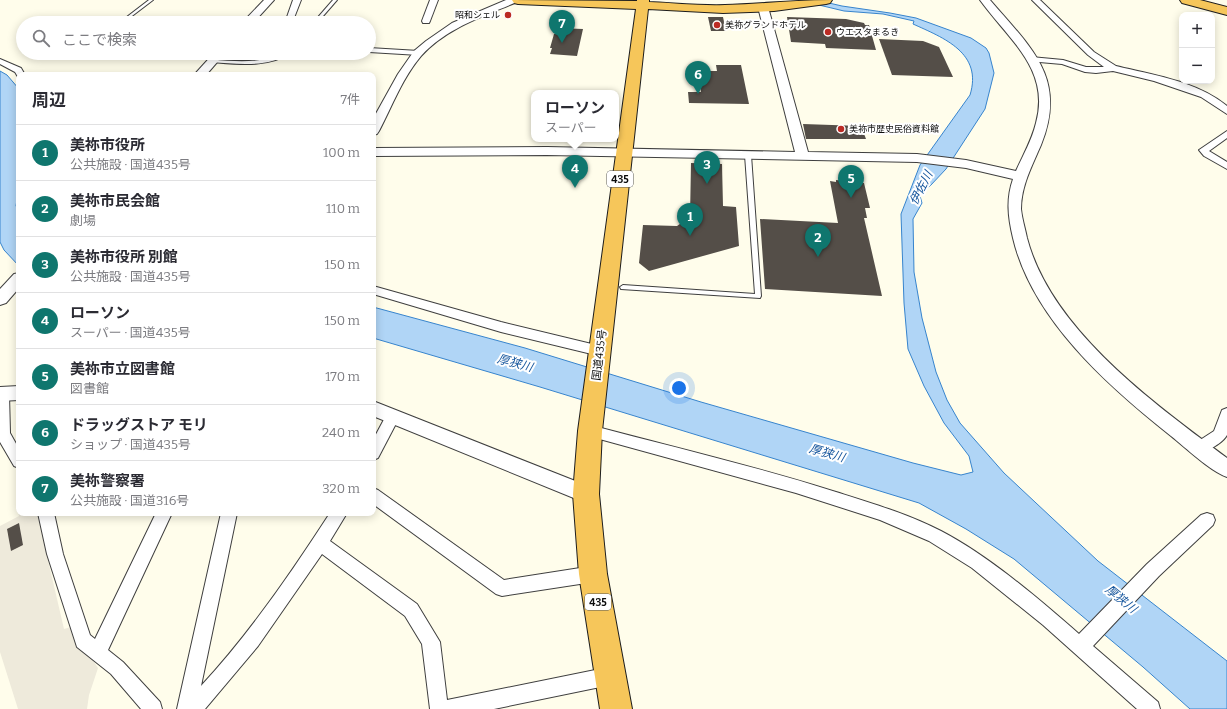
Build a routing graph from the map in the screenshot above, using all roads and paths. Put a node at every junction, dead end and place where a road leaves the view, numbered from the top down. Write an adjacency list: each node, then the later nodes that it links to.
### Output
1 (151, 0): 15 (lane)
2 (269, 0): 16 (street)
3 (297, 0): 17 (street)
4 (335, 0): 18 (lane)
5 (434, 0): 19 (street)
6 (514, 0): 21 (street)
7 (518, 0): 12 (highway)
8 (826, 0): 13 (highway)
9 (985, 0): 22 (street)
10 (1036, 0): 27 (street)
11 (1186, 0): 14 (highway)
12 (643, 3): 13 (highway); 34 (highway, 国道435号 / 435)
13 (763, 7): 36 (street)
14 (1227, 12)
15 (130, 16)
16 (254, 16)
17 (291, 16)
18 (321, 16)
19 (426, 20)
20 (376, 50): 21 (street)
21 (419, 53): 31 (street)
22 (1031, 59): 27 (street); 38 (street)
23 (213, 60): 29 (street)
24 (245, 60): 25 (lane)
25 (271, 60)
26 (0, 61): 28 (street)
27 (1113, 68): 30 (street)
28 (20, 72)
29 (203, 72)
30 (1227, 111)
31 (376, 125)
32 (1227, 134): 37 (street)
33 (376, 152): 34 (street)
34 (623, 153): 35 (street); 43 (highway, 国道435号 / 435)
35 (748, 155): 36 (street); 40 (lane)
36 (803, 156): 38 (street)
37 (1227, 166)
38 (1020, 176): 50 (street)
39 (16, 281): 42 (street)
40 (623, 287)
41 (376, 291): 43 (street)
42 (3, 296)
43 (599, 354): 48 (highway, 国道435号 / 435)
44 (7, 394): 51 (street)
45 (376, 409): 47 (street)
46 (1227, 414): 50 (street)
47 (393, 416): 49 (street); 53 (street)
48 (591, 425): 53 (highway, 国道435号 / 435); 62 (street)
49 (376, 448)
50 (1199, 448): 52 (street)
51 (16, 457)
52 (1227, 469)
53 (586, 494): 61 (highway, 国道435号 / 435)
54 (376, 497): 61 (street)
55 (47, 516): 63 (street)
56 (163, 516): 63 (street)
57 (228, 516): 66 (street)
58 (337, 516): 60 (street)
59 (1208, 520): 62 (street)
60 (320, 543): 67 (street); 68 (street)
61 (593, 574): 64 (highway, 国道435号 / 435)
62 (1080, 646): 71 (street)
63 (98, 652): 65 (street)
64 (610, 676): 69 (street); 70 (highway, 国道435号 / 435)
65 (153, 709)
66 (186, 709)
67 (192, 709)
68 (439, 709)
69 (448, 709)
70 (616, 709)
71 (1151, 709)

